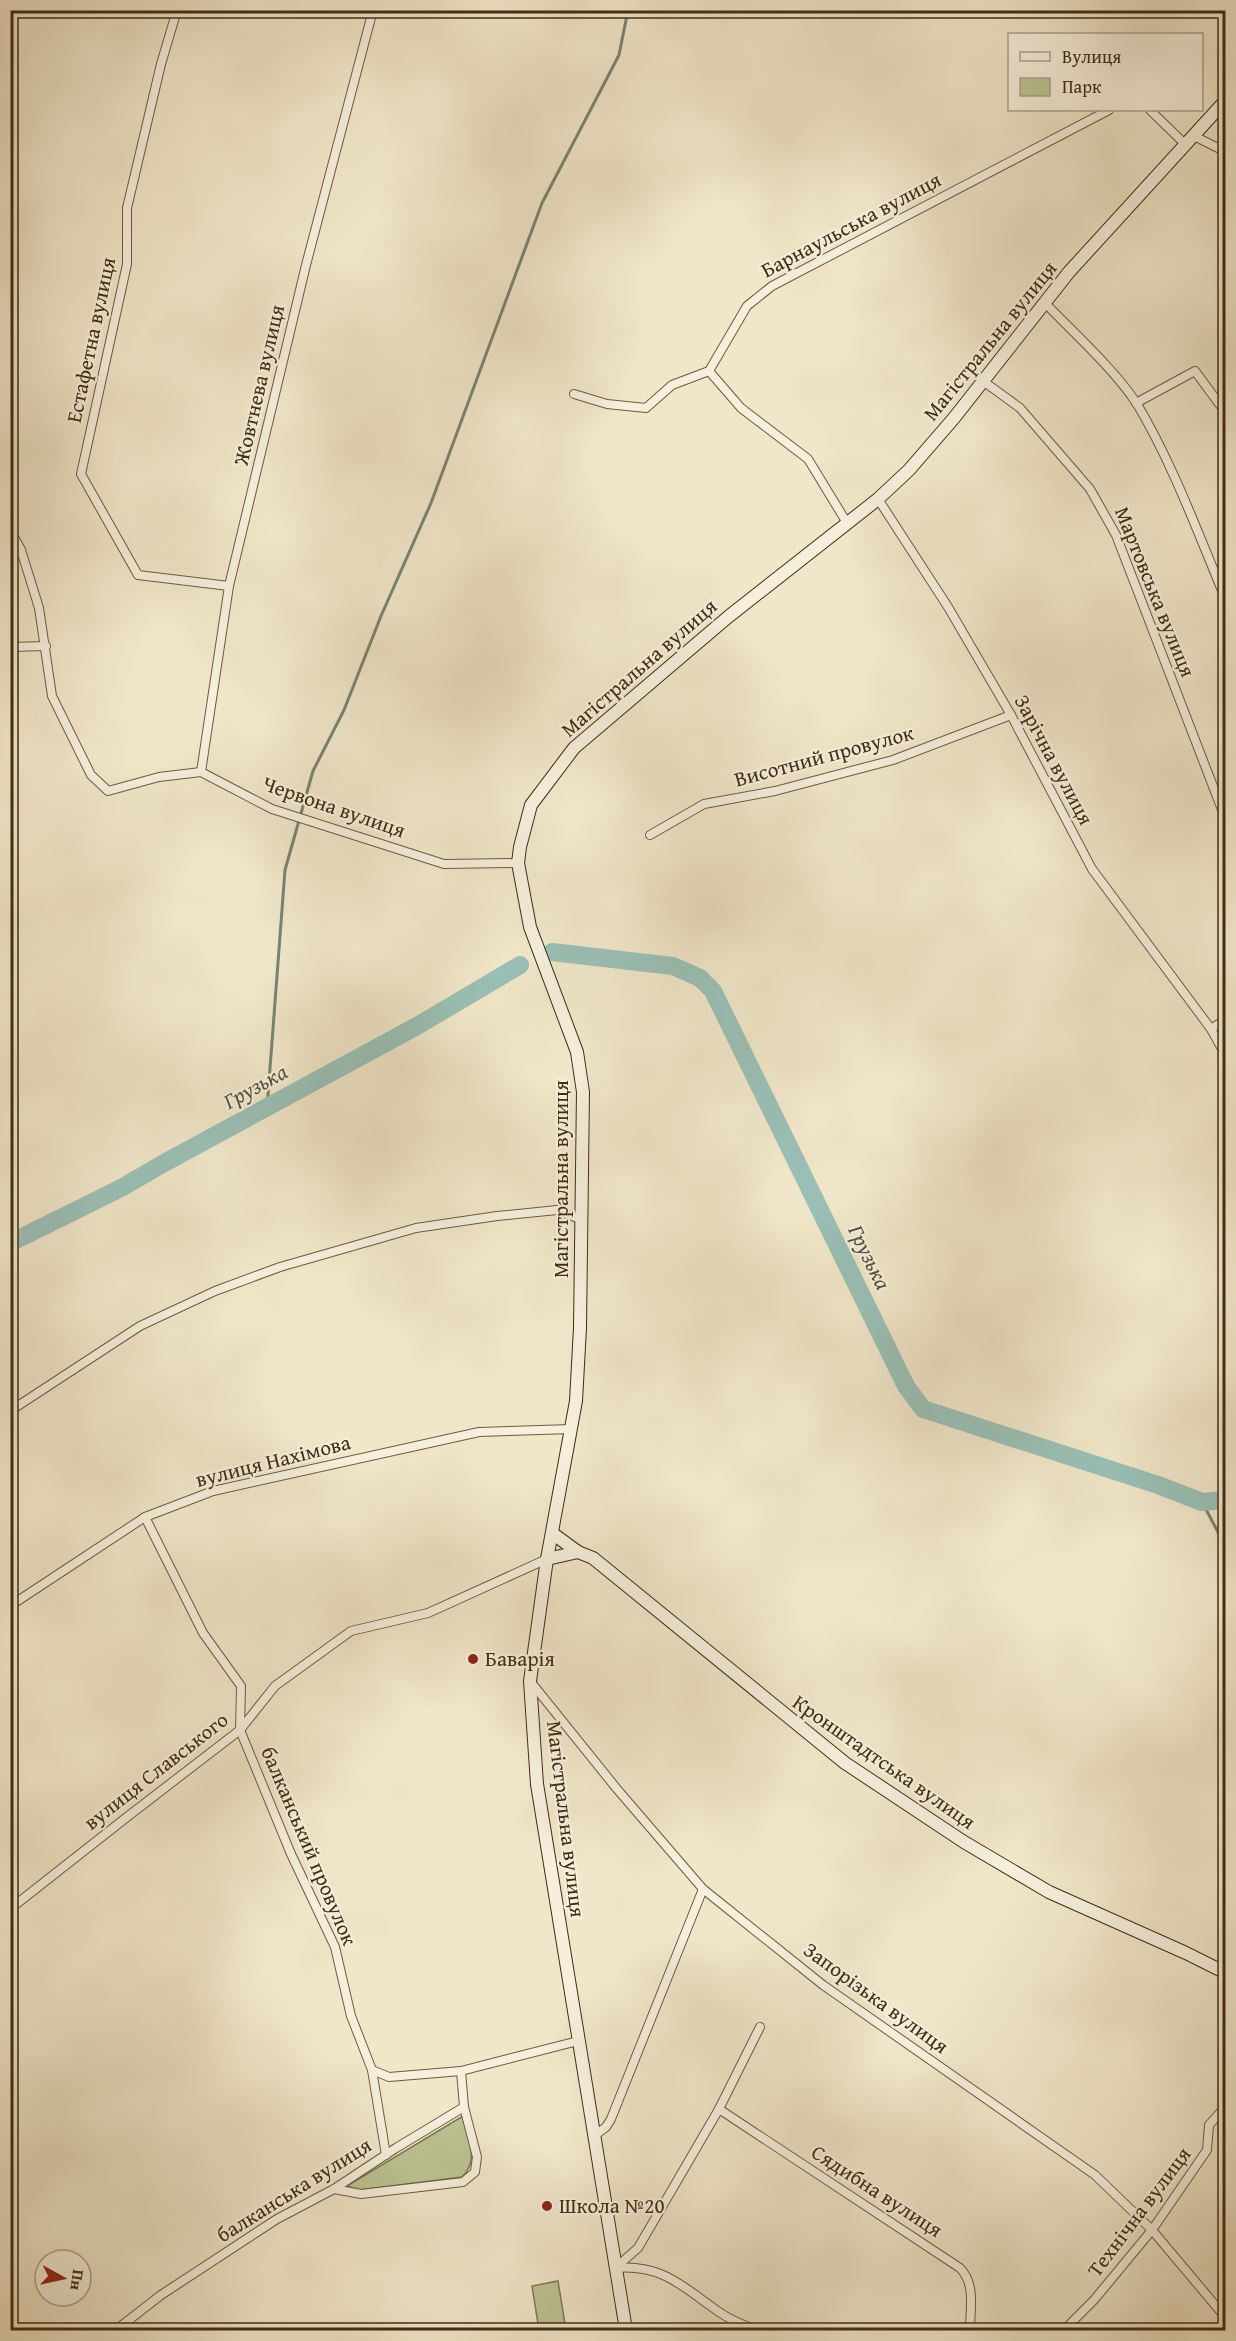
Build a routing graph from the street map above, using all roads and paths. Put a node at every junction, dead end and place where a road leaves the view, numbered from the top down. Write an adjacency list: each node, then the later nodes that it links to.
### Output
1 (177, 10): 17 (street, Естафетна вулиця)
2 (373, 10): 17 (street, Жовтнева вулиця)
3 (1226, 100): 6 (main road, Магістральна вулиця)
4 (1107, 111): 9 (street, Барнаульська вулиця)
5 (1151, 111): 6 (street)
6 (1190, 140): 7 (street); 8 (main road, Магістральна вулиця)
7 (1226, 152)
8 (1045, 303): 10 (main road, Магістральна вулиця); 12 (street)
9 (709, 371): 11 (street); 15 (street)
10 (983, 381): 14 (main road, Магістральна вулиця); 23 (street, Мартовська вулиця)
11 (574, 394)
12 (1136, 404): 13 (street); 18 (street)
13 (1226, 413)
14 (878, 499): 15 (main road, Магістральна вулиця); 21 (street, Зарічна вулиця)
15 (847, 524): 25 (main road, Магістральна вулиця)
16 (10, 530): 19 (street)
17 (228, 586): 22 (street, Жовтнева вулиця)
18 (1226, 600)
19 (46, 646): 20 (street); 22 (street)
20 (10, 647)
21 (1011, 715): 24 (street, Висотний провулок); 27 (street, Зарічна вулиця)
22 (201, 772): 25 (street, Червона вулиця)
23 (1226, 820)
24 (650, 835)
25 (518, 863): 29 (main road, Магістральна вулиця)
26 (1226, 1019): 27 (street)
27 (1211, 1029): 28 (street, Зарічна вулиця)
28 (1226, 1056)
29 (580, 1219): 30 (street); 31 (main road, Магістральна вулиця)
30 (10, 1411)
31 (572, 1430): 32 (street, вулиця Нахімова); 33 (main road, Магістральна вулиця)
32 (145, 1517): 36 (street, вулиця Нахімова); 38 (street, балканський провулок)
33 (552, 1533): 34 (main road, Кронштадтська вулиця); 35 (main road, Магістральна вулиця)
34 (578, 1552): 35 (main road); 41 (main road, Кронштадтська вулиця)
35 (548, 1559): 37 (main road, Магістральна вулиця); 38 (street, вулиця Славського)
36 (10, 1606)
37 (530, 1681): 39 (street, Запорізька вулиця); 43 (main road, Магістральна вулиця)
38 (240, 1730): 40 (street, вулиця Славського); 44 (street, балканський провулок)
39 (703, 1889): 49 (street); 52 (street, Запорізька вулиця)
40 (10, 1909)
41 (1226, 1973)
42 (760, 2027): 48 (street)
43 (578, 2041): 45 (street); 49 (main road, Магістральна вулиця)
44 (372, 2070): 45 (street); 50 (street, балканський провулок)
45 (462, 2071): 47 (street)
46 (1226, 2106): 52 (street, Технічна вулиця)
47 (464, 2107): 50 (street, балканська вулиця); 51 (street)
48 (719, 2109): 53 (street); 58 (street, Сядибна вулиця)
49 (594, 2136): 53 (main road, Магістральна вулиця)
50 (386, 2155): 51 (street, балканська вулиця)
51 (334, 2189): 55 (street, балканська вулиця)
52 (1152, 2230): 54 (street, Запорізька вулиця); 59 (street, Технічна вулиця)
53 (615, 2268): 56 (main road, Магістральна вулиця); 57 (street)
54 (1226, 2318)
55 (116, 2331)
56 (626, 2331)
57 (756, 2331)
58 (970, 2331)
59 (1064, 2331)

